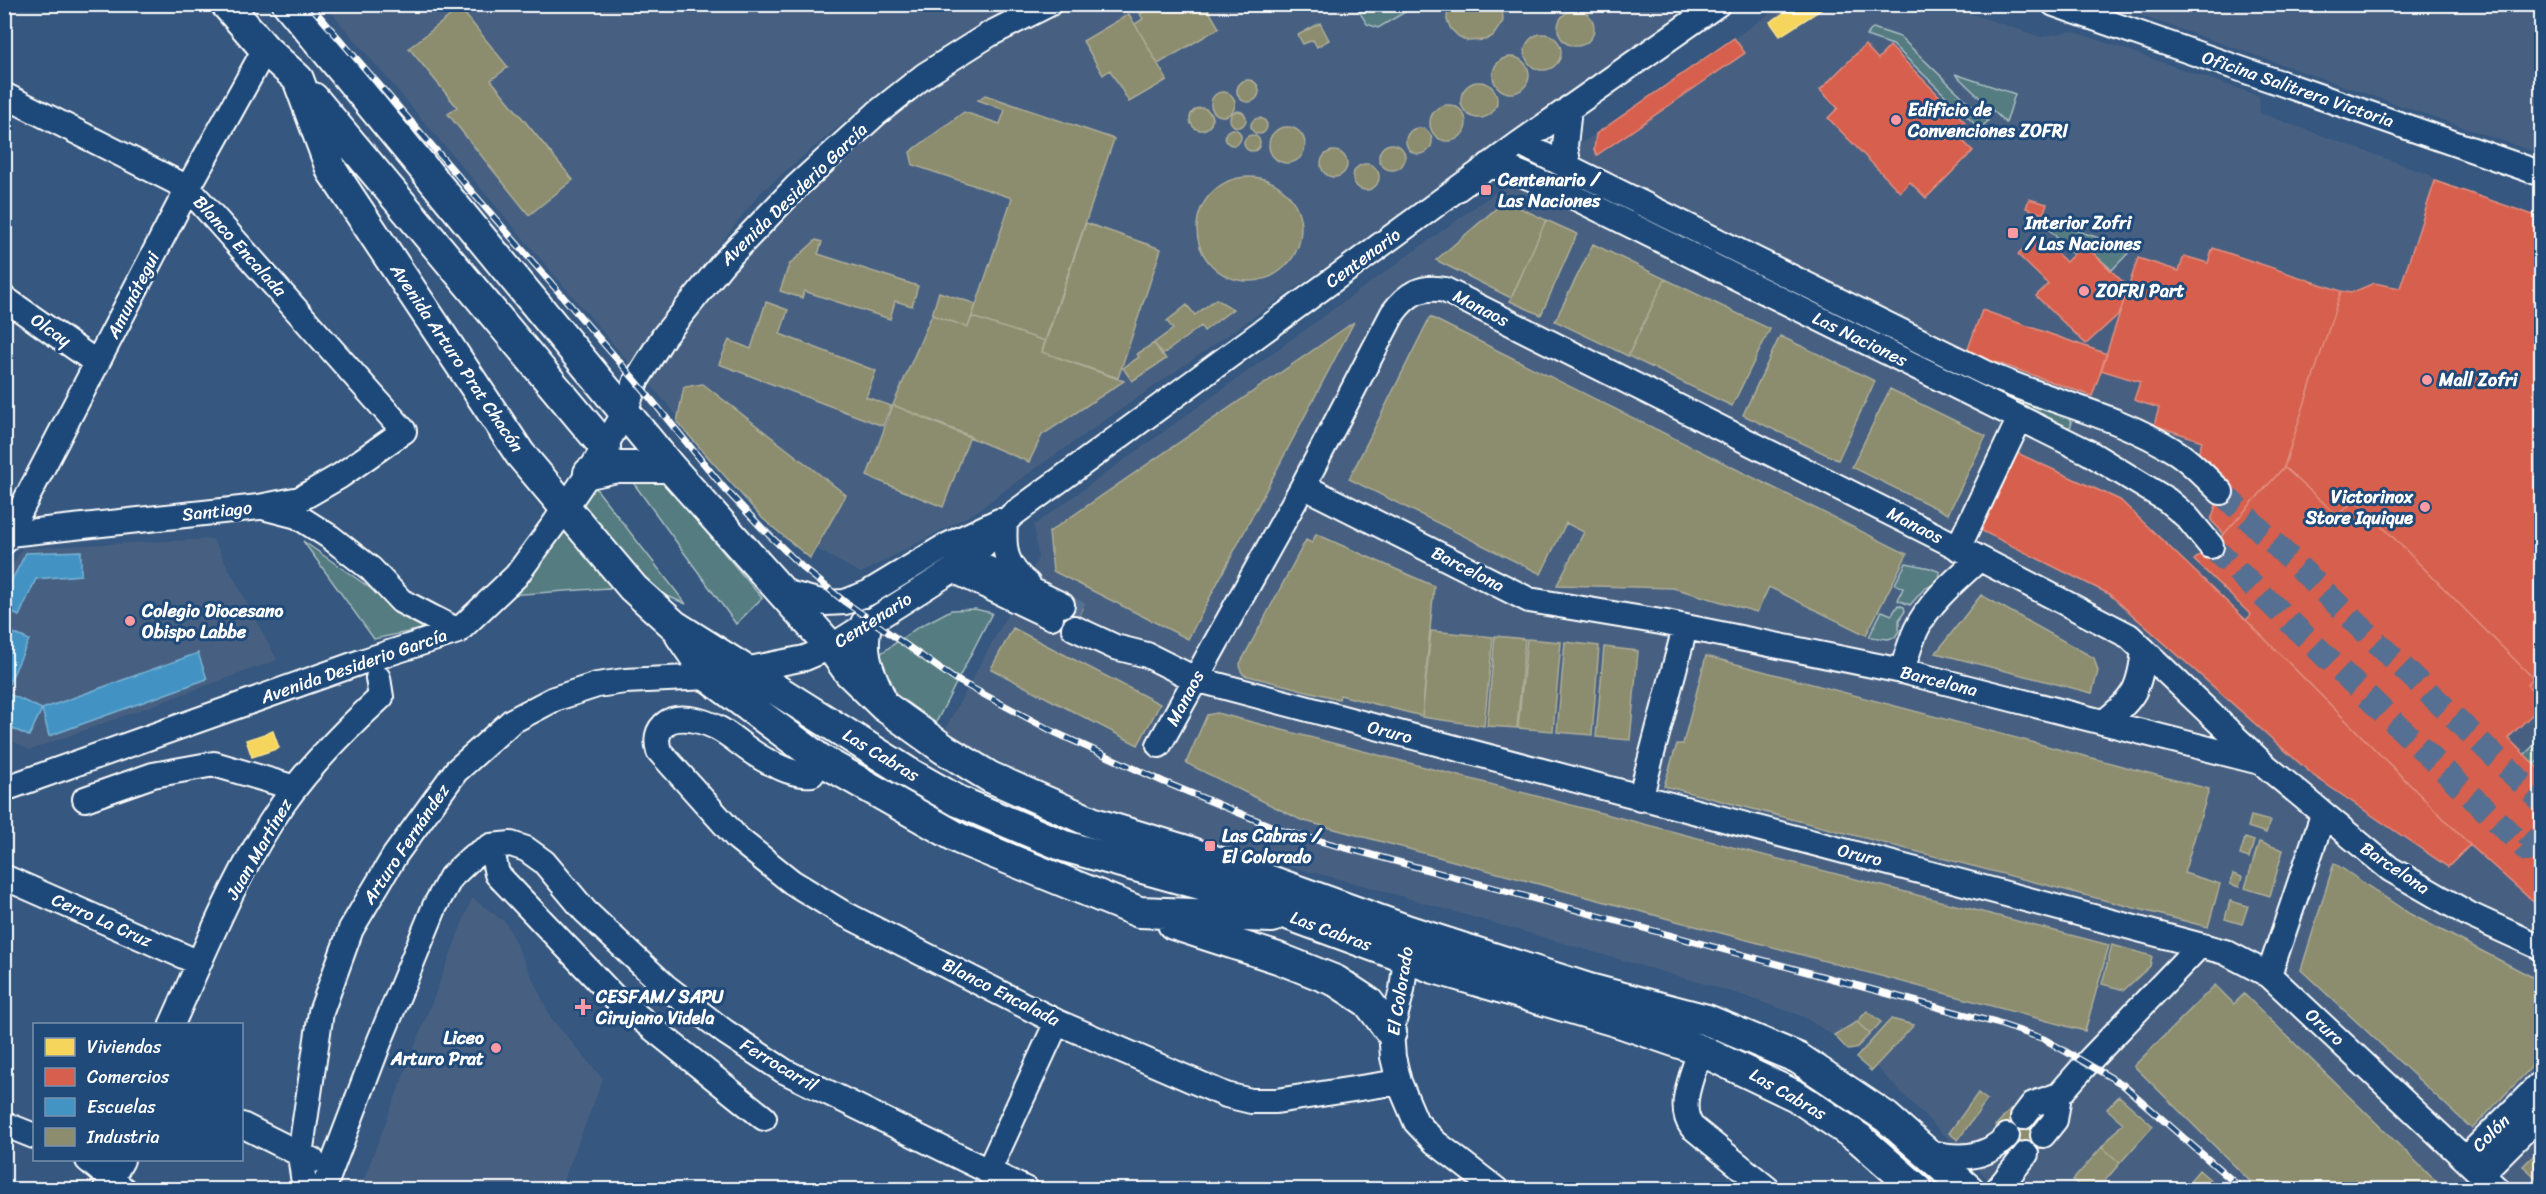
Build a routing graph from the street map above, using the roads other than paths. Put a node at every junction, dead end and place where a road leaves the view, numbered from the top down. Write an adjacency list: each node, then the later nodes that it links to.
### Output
1 (226, 4): 7 (main road, Avenida Arturo Prat Chacón)
2 (288, 4): 18 (main road)
3 (1014, 4): 6 (street)
4 (1718, 4): 10 (street, Centenario)
5 (2054, 4): 14 (street, Oficina Salitrera Victoria)
6 (1048, 5): 18 (street, Avenida Desiderio García)
7 (265, 49): 8 (main road, Avenida Arturo Prat Chacón); 15 (street, Amunátegui)
8 (298, 79): 22 (main road); 31 (main road, Avenida Arturo Prat Chacón)
9 (4, 95): 15 (street, Blanco Encalada)
10 (1569, 108): 11 (street, Centenario); 13 (street)
11 (1520, 143): 12 (street, Centenario); 13 (street, Las Naciones)
12 (1489, 165): 19 (street, Las Naciones); 32 (street, Centenario)
13 (1569, 167): 20 (street, Las Naciones)
14 (2541, 174)
15 (188, 188): 17 (street, Amunátegui); 21 (street, Blanco Encalada)
16 (4, 298): 17 (street, Olcay)
17 (97, 363): 33 (street, Amunátegui)
18 (625, 412): 22 (street, Avenida Desiderio García); 24 (main road)
19 (2020, 418): 23 (street, Las Naciones); 36 (street)
20 (2115, 423): 23 (street); 25 (street, Las Naciones)
21 (404, 431): 30 (street, Santiago)
22 (605, 447): 26 (street, Avenida Desiderio García)
23 (2088, 452): 29 (street, Las Naciones)
24 (670, 467): 26 (main road); 38 (main road)
25 (2196, 468): 28 (street, Las Naciones); 29 (street)
26 (589, 473): 31 (street, Avenida Desiderio García)
27 (1303, 486): 36 (street, Manaos); 43 (street, Barcelona); 50 (street, Manaos)
28 (2221, 492)
29 (2167, 500): 34 (street, Las Naciones)
30 (259, 507): 33 (street, Santiago); 44 (street)
31 (565, 507): 42 (main road, Avenida Arturo Prat Chacón); 44 (street, Avenida Desiderio García)
32 (1008, 518): 35 (street, Centenario); 37 (street, Centenario); 39 (street)
33 (7, 538)
34 (2211, 546)
35 (944, 547): 37 (street, Oruro); 38 (street, Centenario)
36 (1969, 553): 46 (street, Manaos); 48 (street)
37 (961, 564): 39 (street, Oruro); 40 (street, Oruro); 41 (street, Centenario)
38 (780, 591): 45 (main road)
39 (1039, 594): 40 (street, Oruro)
40 (1068, 616): 50 (street, Oruro)
41 (866, 624): 45 (street, Centenario); 52 (main road)
42 (675, 626): 47 (main road, Avenida Arturo Prat Chacón); 49 (main road)
43 (1685, 628): 48 (street, Barcelona); 60 (street)
44 (458, 631): 58 (street, Avenida Desiderio García)
45 (831, 647): 47 (street, Centenario); 52 (main road, Las Cabras)
46 (2144, 650): 53 (street); 56 (street, Manaos)
47 (743, 670): 49 (street, Centenario); 65 (main road, Las Cabras)
48 (1902, 671): 53 (street, Barcelona)
49 (709, 677): 55 (main road); 88 (street, Arturo Fernández)
50 (1195, 679): 54 (street, Manaos); 60 (street, Oruro)
51 (380, 688): 57 (street, Juan Martínez)
52 (884, 706): 66 (main road, Las Cabras)
53 (2104, 722): 56 (street, Barcelona)
54 (1159, 745)
55 (821, 760): 64 (main road); 71 (street, Blanco Encalada)
56 (2261, 762): 61 (street, Barcelona)
57 (295, 788): 59 (street); 69 (street, Juan Martínez)
58 (4, 789)
59 (85, 798)
60 (1640, 799): 67 (street, Oruro)
61 (2324, 815): 68 (street, Barcelona); 70 (street)
62 (501, 845): 80 (street); 90 (street, Ferrocarril); 93 (street)
63 (4, 877): 69 (street, Cerro La Cruz)
64 (1139, 912): 65 (main road); 73 (main road)
65 (1296, 918): 66 (main road, Las Cabras)
66 (1408, 944): 73 (street, El Colorado); 74 (main road, Las Cabras); 86 (main road, Las Cabras)
67 (2199, 945): 70 (street, Oruro); 77 (street)
68 (2541, 948)
69 (199, 963): 72 (street, Juan Martínez)
70 (2269, 975): 91 (street, Oruro)
71 (1057, 1022): 75 (street, Blanco Encalada); 90 (street)
72 (172, 1023)
73 (1391, 1032): 75 (street, El Colorado)
74 (1700, 1050): 97 (street); 98 (main road, Las Cabras)
75 (1399, 1082): 96 (street, El Colorado)
76 (2541, 1082): 91 (street, Colón)
77 (2059, 1095): 79 (street); 83 (street)
78 (2541, 1113): 91 (street, Colón)
79 (2024, 1117)
80 (764, 1118)
81 (4, 1124): 84 (street)
82 (243, 1126): 88 (street)
83 (2043, 1135)
84 (33, 1136)
85 (2007, 1136): 86 (street)
86 (1926, 1152): 99 (main road, Las Cabras)
87 (2026, 1154): 100 (street)
88 (300, 1155): 93 (street); 94 (street, Arturo Fernández)
89 (89, 1161): 92 (street)
90 (988, 1172): 95 (street, Ferrocarril)
91 (2482, 1174)
92 (115, 1179)
93 (327, 1179)
94 (305, 1190)
95 (1027, 1190)
96 (1497, 1190)
97 (1769, 1190)
98 (1918, 1190)
99 (1969, 1190)
100 (1997, 1190)

